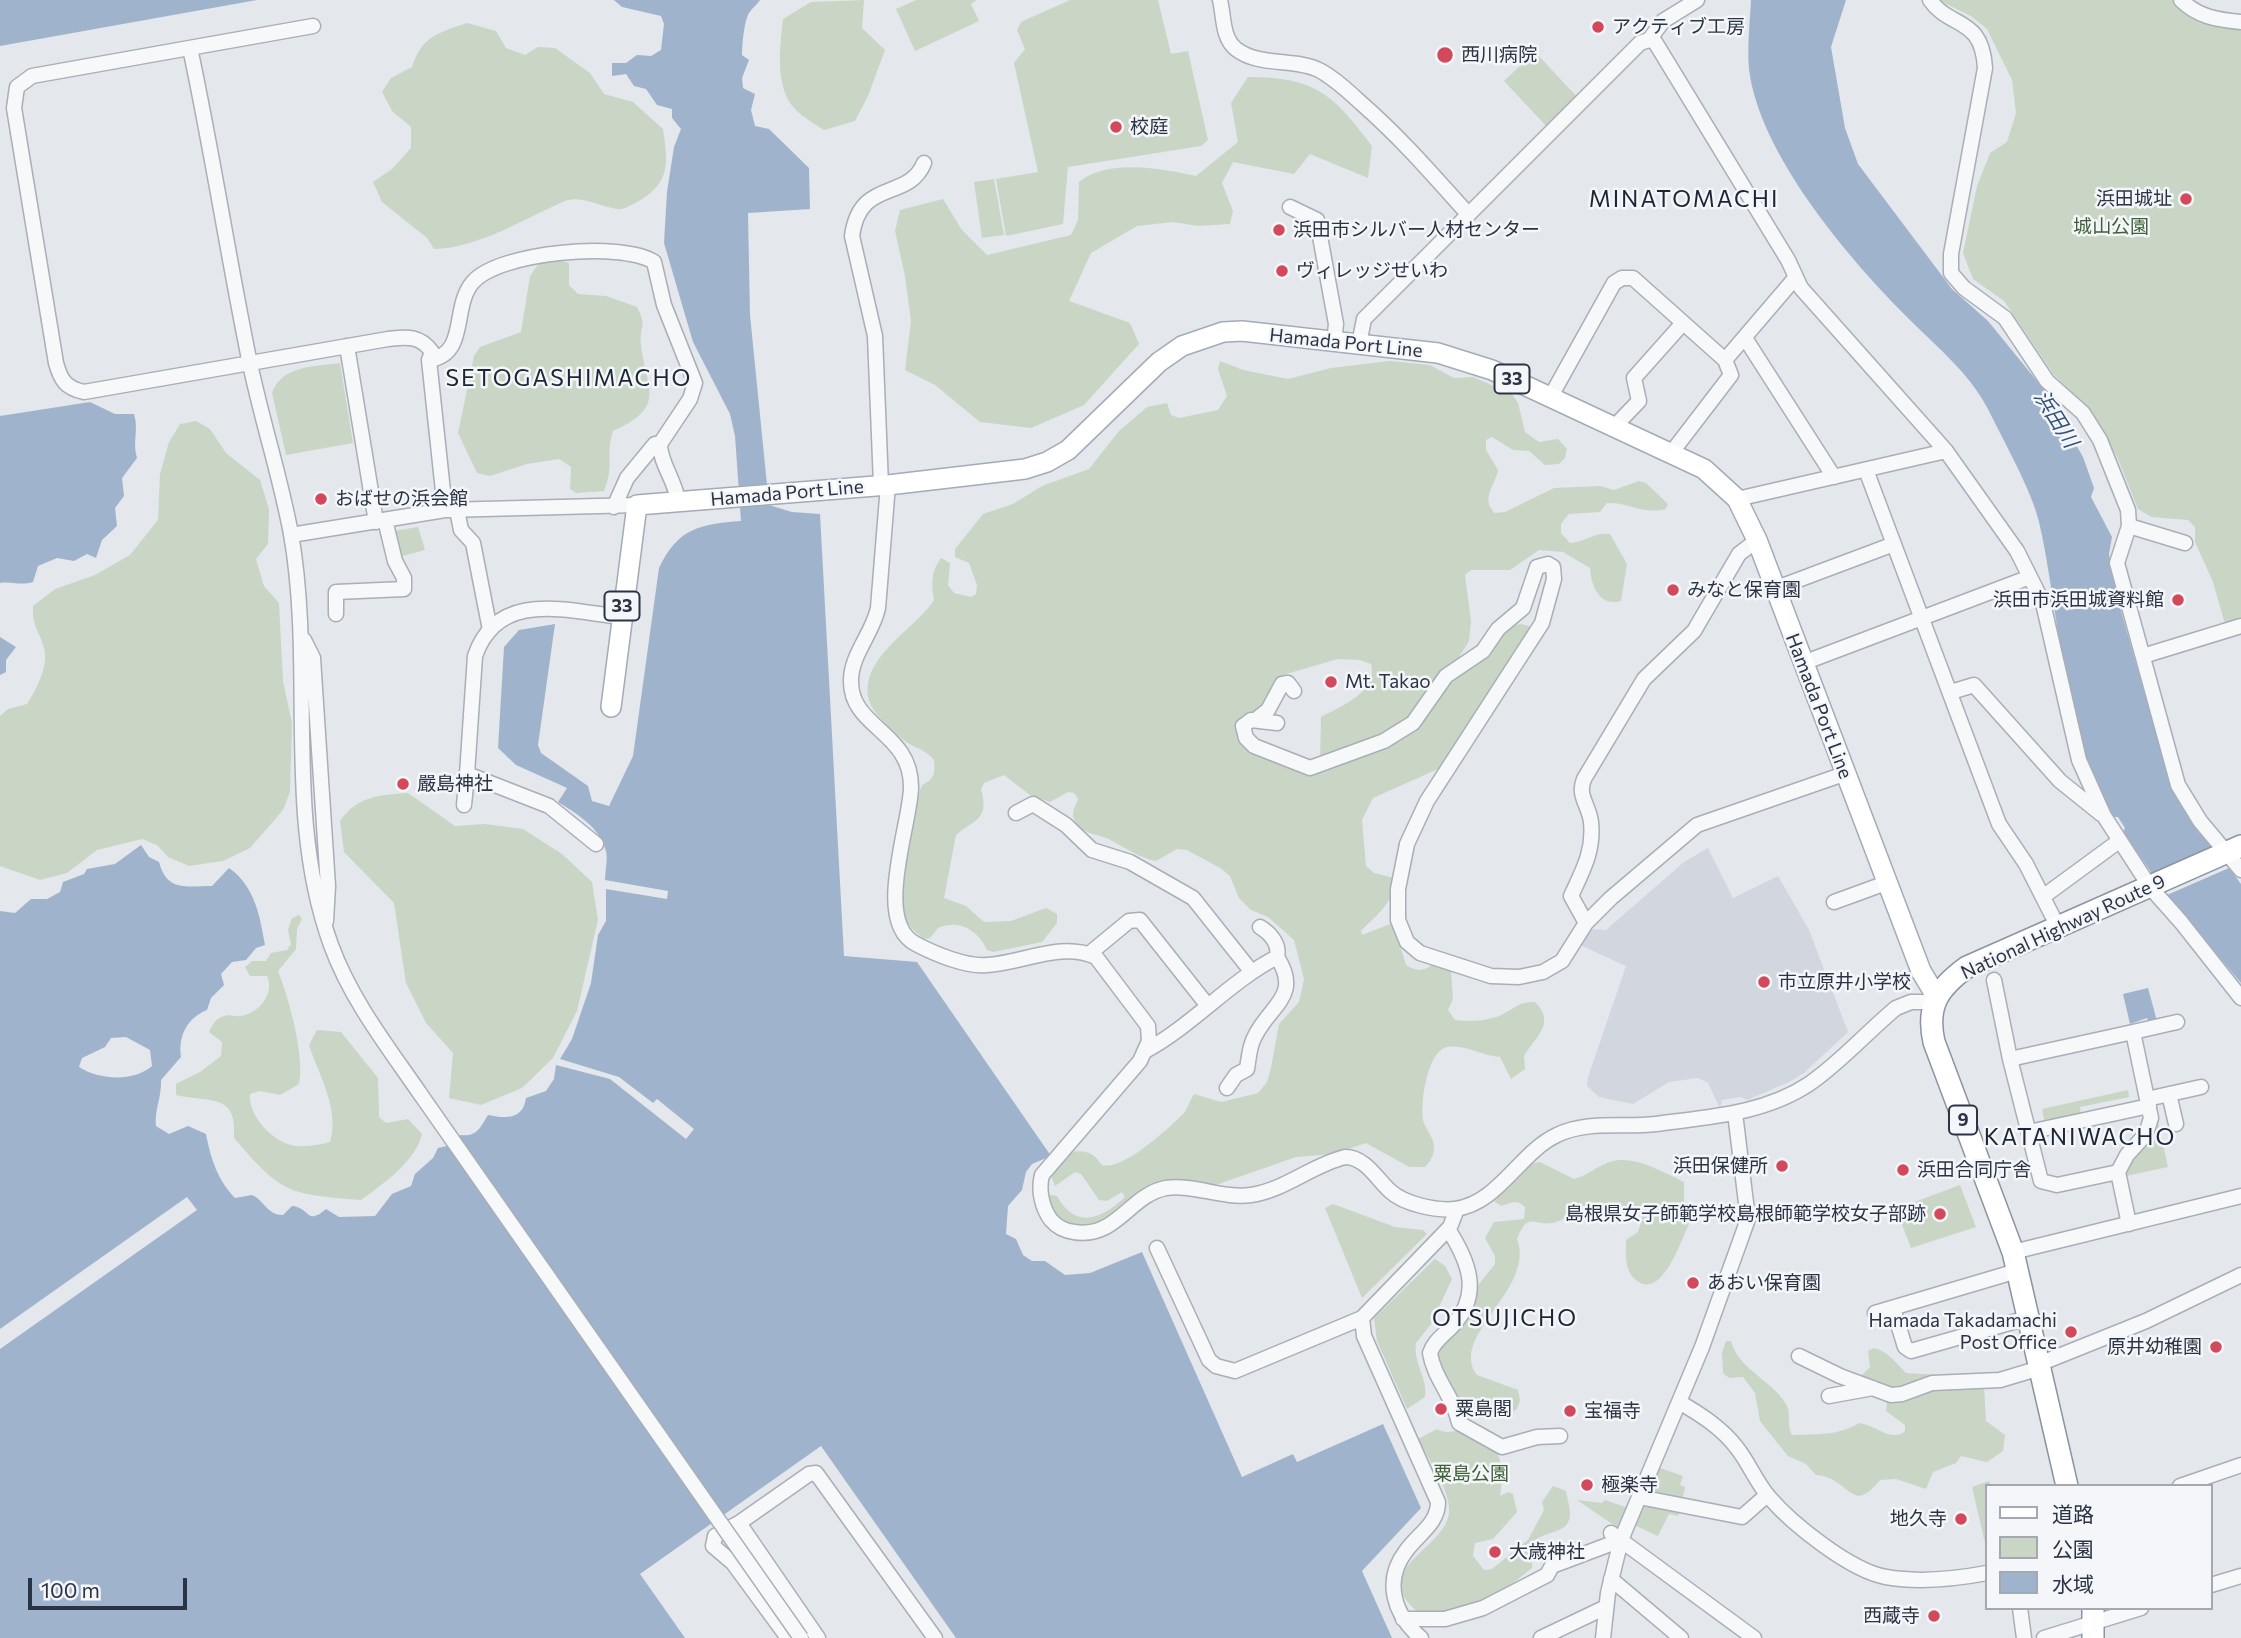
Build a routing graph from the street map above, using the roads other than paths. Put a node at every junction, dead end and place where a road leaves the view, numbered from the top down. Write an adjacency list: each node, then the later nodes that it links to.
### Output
1 (1220, 0): 10 (street)
2 (1697, 0): 7 (street)
3 (1930, 0): 37 (street)
4 (2181, 0): 5 (street)
5 (2241, 22)
6 (313, 26): 8 (street)
7 (1648, 40): 13 (street); 14 (street)
8 (190, 48): 22 (street); 22 (street)
9 (1298, 57): 10 (street)
10 (1315, 68): 13 (street)
11 (924, 163): 30 (street)
12 (1290, 208): 17 (street)
13 (1468, 214): 18 (street)
14 (1796, 277): 16 (street); 26 (street)
15 (1683, 323): 21 (street); 23 (street); 24 (street)
16 (1745, 338): 21 (street); 29 (street)
17 (1334, 342): 18 (main road, Hamada Port Line / 33); 30 (main road, Hamada Port Line / 33)
18 (1359, 344): 23 (main road, Hamada Port Line / 33)
19 (347, 346): 20 (street); 22 (street); 36 (street)
20 (429, 360): 25 (street); 35 (street)
21 (1725, 360): 27 (street)
22 (250, 362): 38 (street)
23 (1550, 396): 24 (main road, Hamada Port Line / 33)
24 (1615, 426): 27 (main road, Hamada Port Line / 33)
25 (660, 444): 32 (street); 34 (street)
26 (1946, 451): 28 (street); 42 (street)
27 (1672, 452): 31 (main road, Hamada Port Line / 33)
28 (1866, 470): 29 (street); 41 (street)
29 (1834, 477): 31 (street)
30 (885, 485): 32 (main road, Hamada Port Line / 33); 72 (street)
31 (1737, 499): 39 (main road, Hamada Port Line / 33)
32 (678, 502): 33 (main road, Hamada Port Line / 33)
33 (637, 505): 34 (street); 45 (main road, 33)
34 (614, 506): 35 (street)
35 (451, 510): 36 (street); 48 (street)
36 (380, 521): 38 (street); 44 (street)
37 (2129, 526): 40 (street); 49 (street)
38 (291, 535): 125 (street, bridge)
39 (1757, 540): 43 (main road, Hamada Port Line / 33); 69 (street)
40 (2185, 543)
41 (1894, 544): 43 (street); 46 (street)
42 (2030, 577): 46 (street); 60 (street)
43 (1774, 589): 50 (main road, Hamada Port Line / 33)
44 (336, 614)
45 (621, 618): 48 (street); 53 (main road, 33)
46 (1922, 619): 50 (street); 52 (street)
47 (2241, 626): 49 (street)
48 (490, 630): 56 (street)
49 (2143, 656): 63 (street)
50 (1803, 663): 57 (main road, Hamada Port Line / 33)
51 (1294, 691): 54 (street)
52 (1951, 692): 60 (street); 67 (street)
53 (611, 707)
54 (1258, 718): 55 (street); 69 (street)
55 (1277, 723)
56 (467, 774): 58 (street); 62 (street)
57 (1844, 774): 65 (main road, Hamada Port Line / 33); 69 (street)
58 (464, 805)
59 (1016, 813): 74 (street)
60 (2104, 816): 61 (street)
61 (2119, 841): 66 (street); 67 (street)
62 (596, 844)
63 (2230, 851): 64 (street); 66 (highway, National Highway Route 9)
64 (2241, 870)
65 (1886, 883): 68 (street); 77 (main road, Hamada Port Line / 33)
66 (2154, 886): 71 (highway, National Highway Route 9); 76 (street)
67 (2044, 896): 71 (street)
68 (1835, 902)
69 (1586, 923)
70 (1260, 927): 73 (street)
71 (2058, 927): 77 (highway, National Highway Route 9)
72 (1089, 954): 78 (street); 81 (street)
73 (1277, 957): 74 (street); 84 (street)
74 (1251, 971): 78 (street)
75 (1994, 980): 82 (street)
76 (2241, 998)
77 (1934, 999): 87 (street); 96 (highway, 9)
78 (1208, 1006): 81 (street)
79 (2178, 1022): 80 (street)
80 (2133, 1032): 82 (street); 86 (street)
81 (1145, 1051): 92 (street)
82 (2010, 1059): 89 (street)
83 (2201, 1087): 85 (street)
84 (1227, 1088)
85 (2169, 1094): 86 (street); 88 (street)
86 (2148, 1102): 89 (street); 90 (street)
87 (1735, 1113): 92 (street); 106 (street)
88 (2176, 1124)
89 (2029, 1132): 90 (street)
90 (2118, 1172): 93 (street)
91 (2241, 1196): 93 (street)
92 (1457, 1209): 94 (street)
93 (2129, 1224): 96 (street)
94 (1448, 1229): 100 (street); 107 (street)
95 (1157, 1248): 100 (street)
96 (2015, 1261): 98 (street); 101 (highway, 9)
97 (2241, 1275): 103 (street)
98 (1893, 1308): 99 (street); 101 (street)
99 (1875, 1313)
100 (1362, 1318): 122 (street)
101 (2028, 1318): 103 (highway, 9)
102 (1798, 1356): 104 (street)
103 (2040, 1366): 104 (street); 109 (highway, 9)
104 (1872, 1388): 105 (street)
105 (1829, 1396)
106 (1679, 1402): 111 (street); 112 (street)
107 (1560, 1436)
108 (2241, 1465): 110 (street)
109 (2067, 1484)
110 (2186, 1484)
111 (1767, 1495): 112 (street); 115 (street)
112 (1639, 1497): 114 (street)
113 (739, 1523): 124 (street); 126 (street); 127 (street)
114 (1616, 1537): 117 (street); 122 (street); 132 (street)
115 (1986, 1573)
116 (2241, 1576): 118 (street)
117 (1611, 1580): 119 (street); 131 (street)
118 (2213, 1585)
119 (1606, 1607): 129 (street); 130 (street)
120 (2020, 1610): 133 (street)
121 (2135, 1610): 123 (street)
122 (1403, 1619): 128 (street)
123 (2093, 1624): 134 (street)
124 (788, 1638)
125 (801, 1638)
126 (818, 1638)
127 (935, 1638)
128 (1421, 1638)
129 (1541, 1638)
130 (1603, 1638)
131 (1681, 1638)
132 (1754, 1638)
133 (2024, 1638)
134 (2044, 1638)

